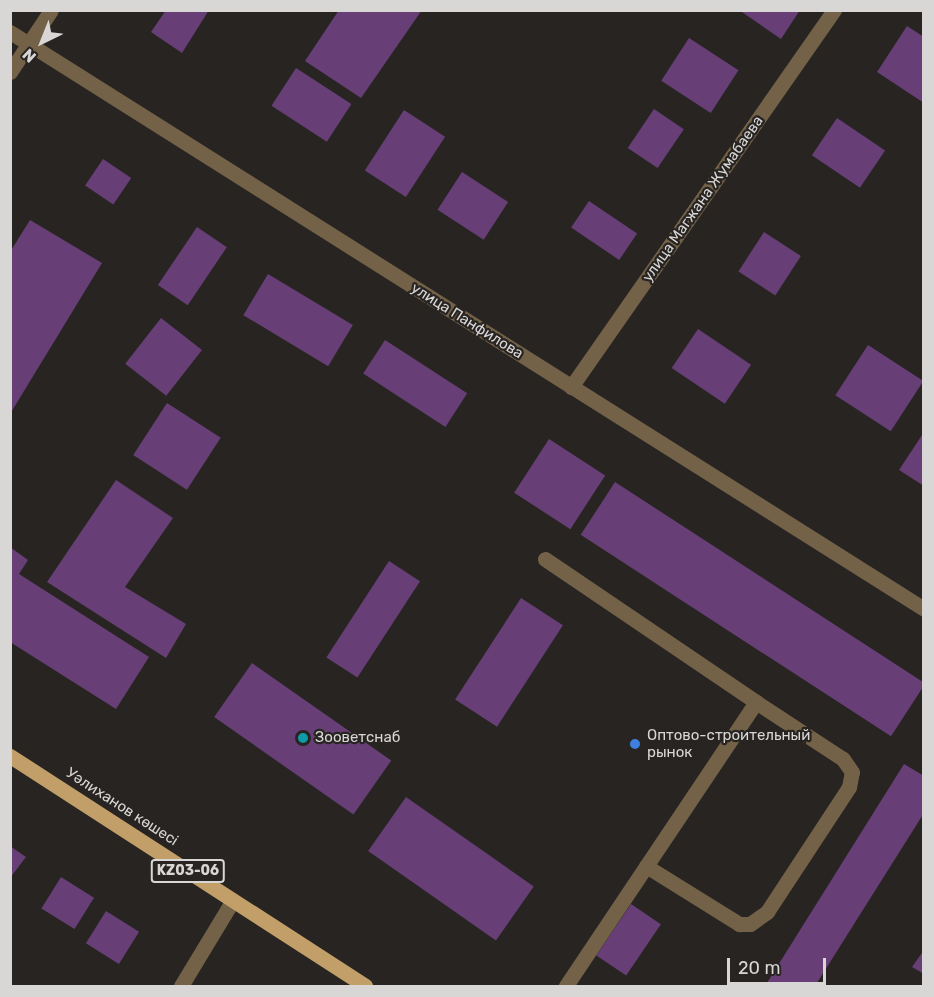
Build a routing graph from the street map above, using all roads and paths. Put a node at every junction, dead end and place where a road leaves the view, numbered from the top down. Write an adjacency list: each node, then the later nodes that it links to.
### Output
1 (51, 10): 4 (street)
2 (834, 10): 6 (street, улица Магжана Жумабаева)
3 (10, 32): 4 (street, улица Панфилова)
4 (29, 44): 5 (street); 6 (street, улица Панфилова)
5 (10, 72)
6 (571, 387): 8 (street, улица Панфилова)
7 (545, 559): 9 (street)
8 (924, 609)
9 (756, 702): 11 (street); 11 (street)
10 (10, 756): 12 (main road, Уәлиханов көшесі / KZ03-06)
11 (646, 866): 15 (street)
12 (233, 900): 13 (street); 14 (main road, Уәлиханов көшесі / KZ03-06)
13 (180, 987)
14 (364, 987)
15 (566, 987)

